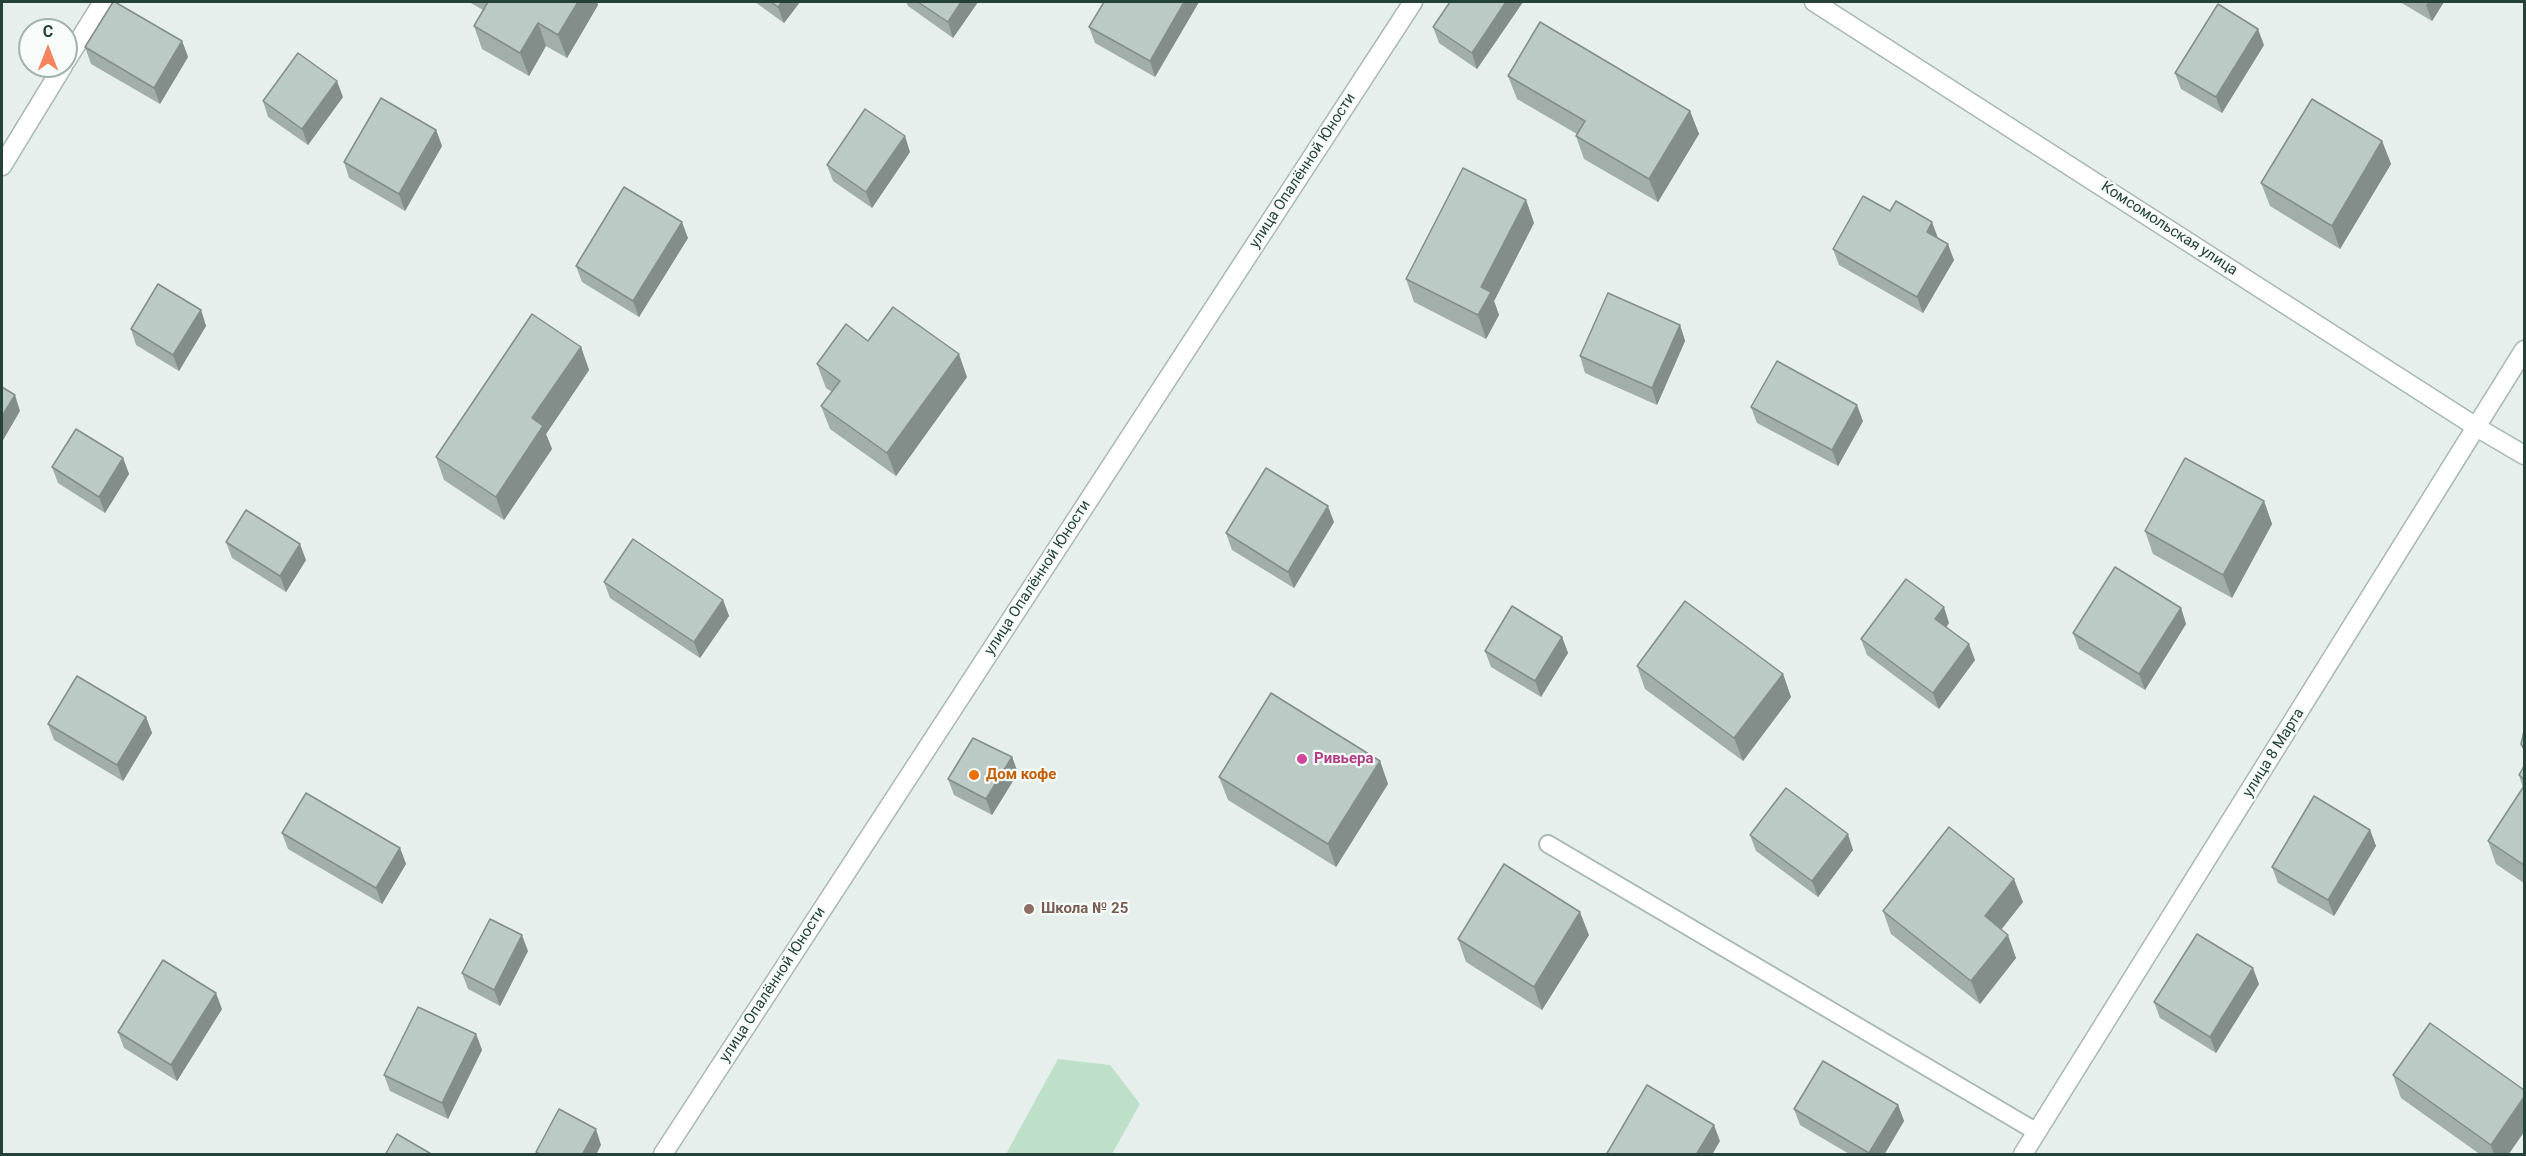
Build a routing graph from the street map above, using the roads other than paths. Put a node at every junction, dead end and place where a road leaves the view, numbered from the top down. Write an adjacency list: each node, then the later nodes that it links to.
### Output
1 (103, 2): 4 (street)
2 (1413, 2): 12 (street, улица Опалённой Юности)
3 (1814, 2): 8 (street, Комсомольская улица)
4 (78, 42)
5 (56, 78): 6 (street)
6 (2, 166)
7 (2524, 350): 8 (street, улица 8 Марта)
8 (2478, 428): 9 (street, Комсомольская улица); 11 (street, улица 8 Марта)
9 (2524, 455)
10 (1548, 844): 11 (lane)
11 (2037, 1132): 13 (street, улица 8 Марта)
12 (663, 1155)
13 (2023, 1155)

